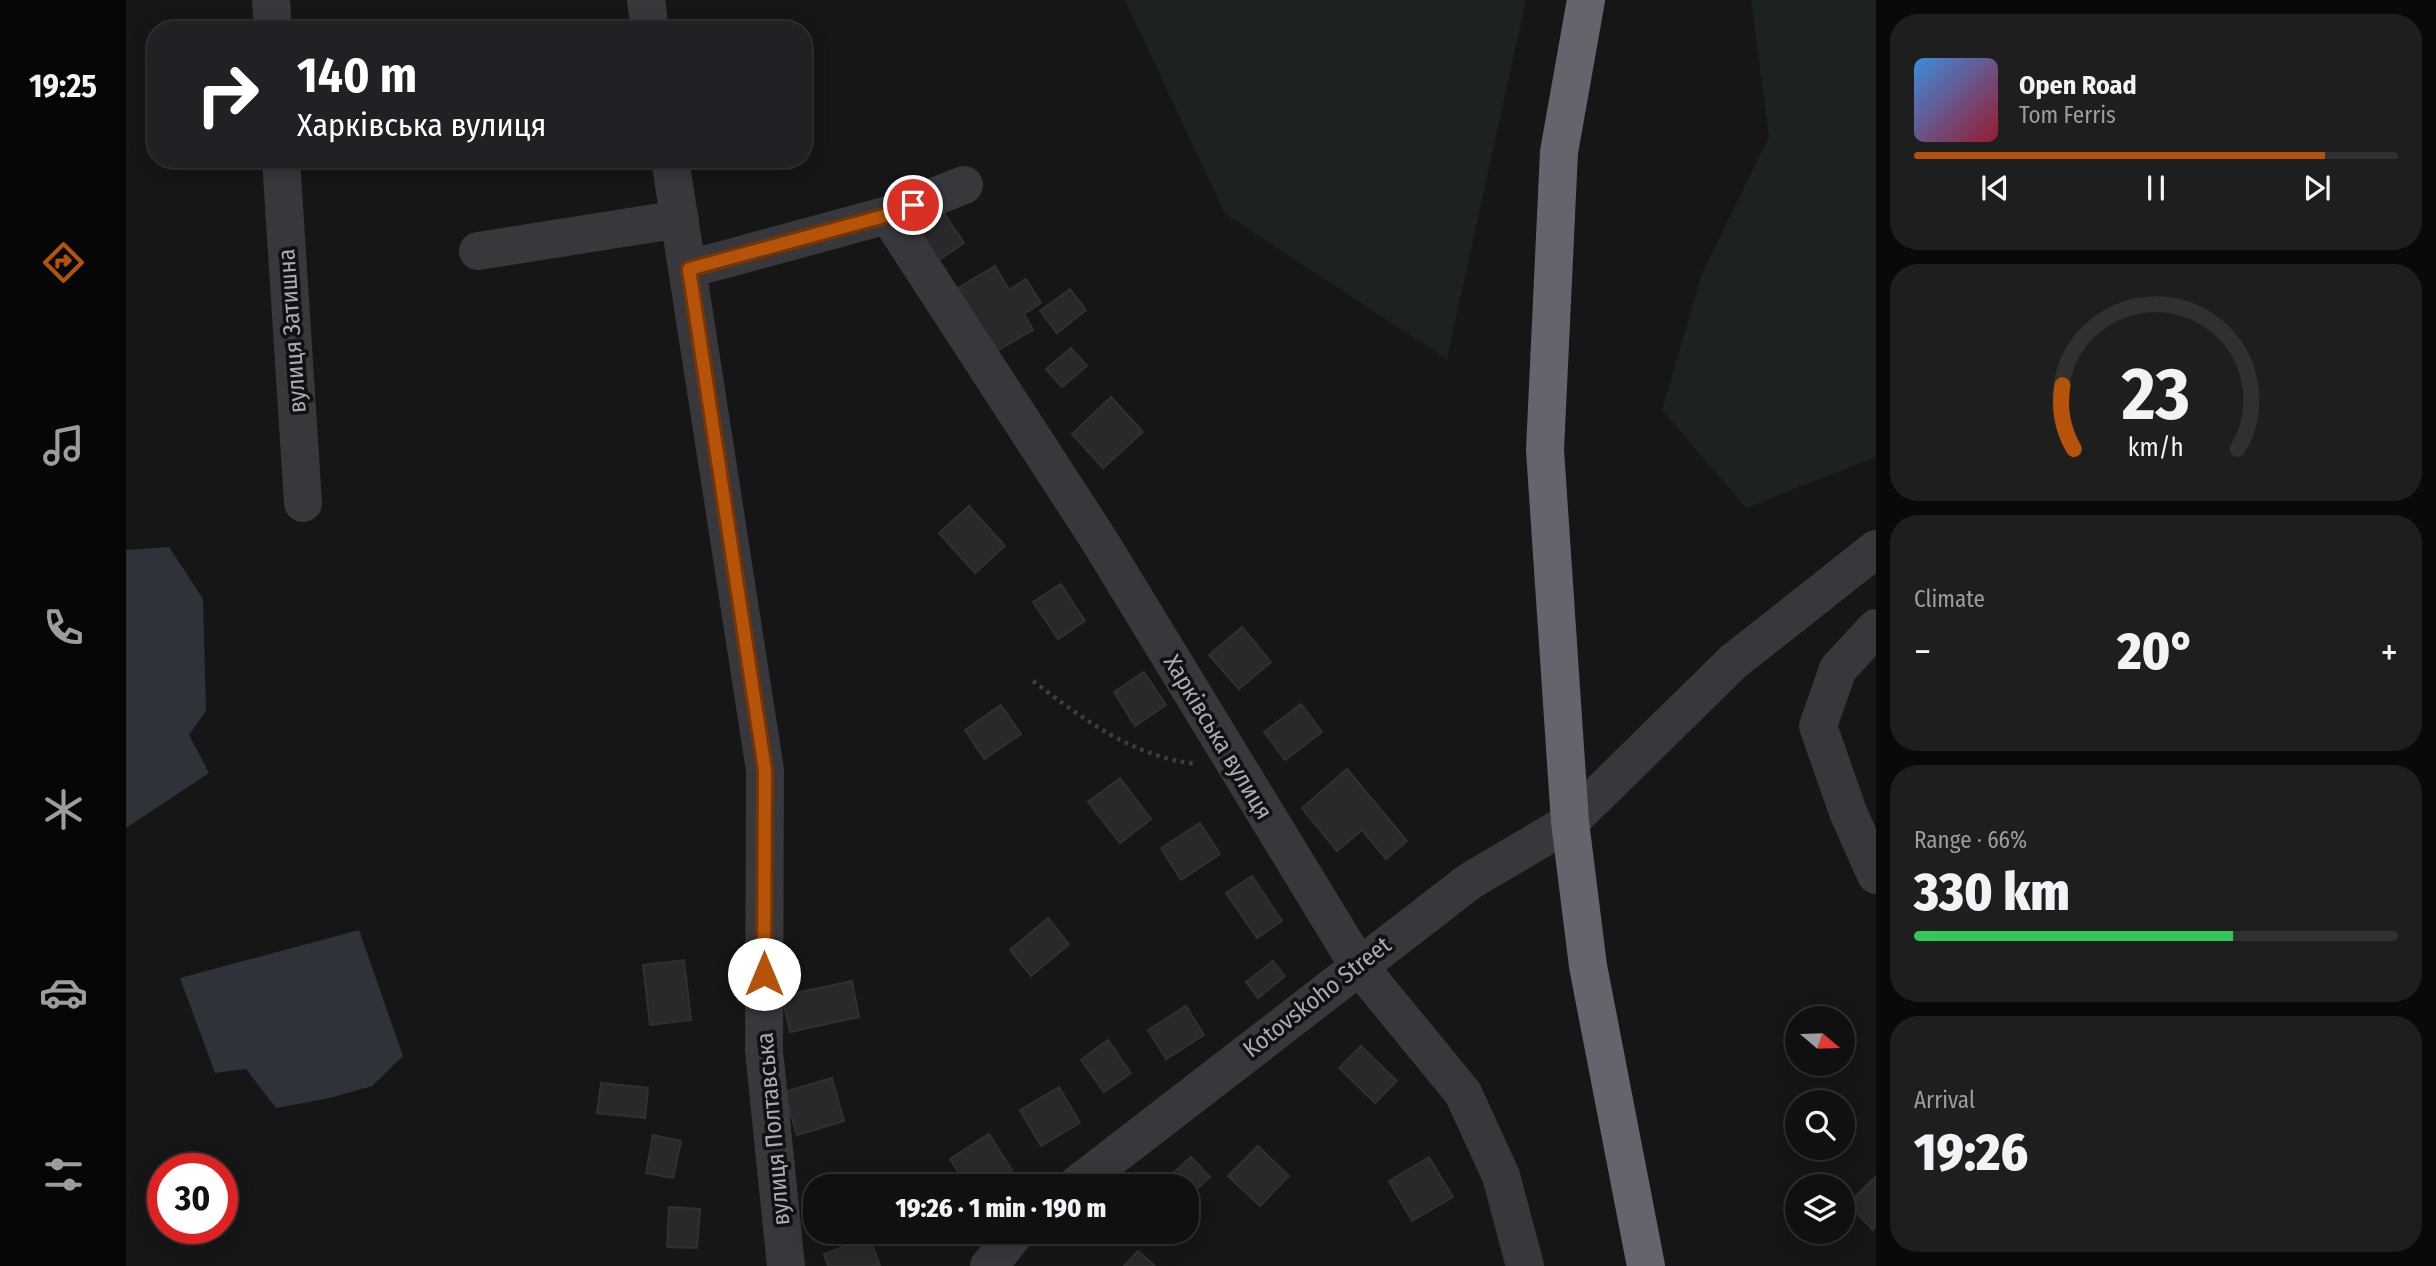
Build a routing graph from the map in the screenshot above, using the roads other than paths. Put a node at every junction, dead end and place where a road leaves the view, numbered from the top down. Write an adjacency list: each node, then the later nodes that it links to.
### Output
1 (271, 0): 4 (street)
2 (646, 0): 5 (street)
3 (1586, 0): 16 (highway)
4 (272, 21)
5 (649, 21)
6 (282, 168): 13 (street, вулиця Затишна)
7 (672, 168): 10 (street, вулиця Полтавська)
8 (964, 185): 9 (street)
9 (888, 215): 12 (street); 18 (street, Харківська вулиця)
10 (680, 219): 11 (street); 12 (street, вулиця Полтавська)
11 (478, 251)
12 (689, 269): 21 (street, вулиця Полтавська)
13 (303, 503)
14 (1876, 549): 16 (street, Kotovskoho Street)
15 (1876, 628): 17 (street)
16 (1570, 822): 18 (street, Kotovskoho Street); 24 (highway)
17 (1876, 875)
18 (1358, 965): 19 (street, Kotovskoho Street); 23 (street, Харківська вулиця)
19 (1090, 1174)
20 (1006, 1244): 22 (street)
21 (786, 1266)
22 (989, 1266)
23 (1525, 1266)
24 (1646, 1266)

